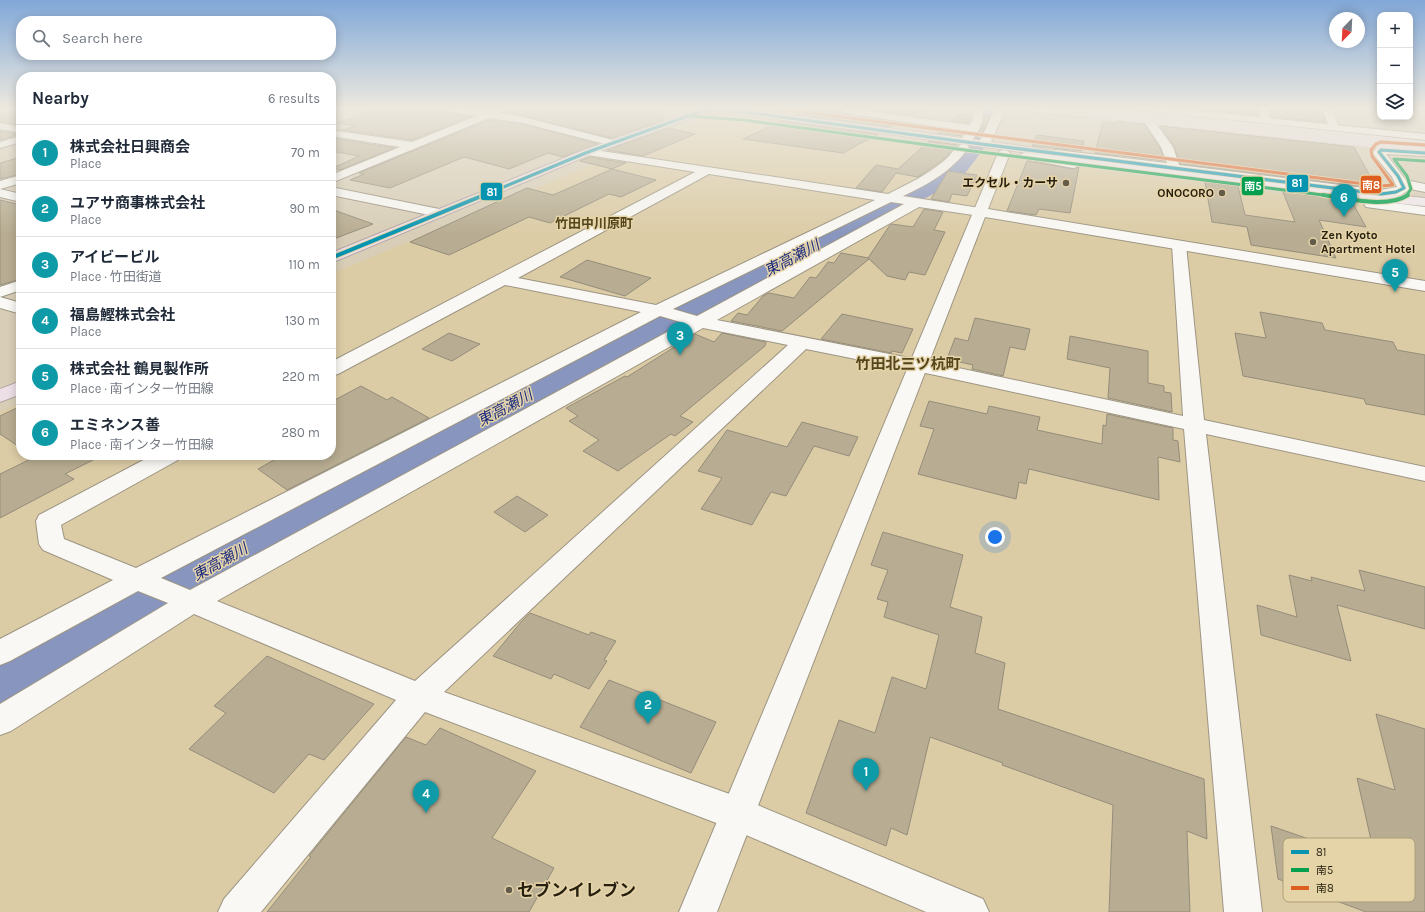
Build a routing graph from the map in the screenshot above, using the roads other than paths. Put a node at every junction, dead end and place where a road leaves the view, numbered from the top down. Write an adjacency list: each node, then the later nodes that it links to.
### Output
1 (1381, 150): 17 (street)
2 (400, 151): 15 (street)
3 (592, 151): 11 (highway)
4 (961, 151): 23 (street)
5 (1000, 151): 27 (street)
6 (1007, 151): 26 (street)
7 (1012, 151): 24 (main road)
8 (1014, 151): 13 (street)
9 (1168, 151): 13 (street)
10 (1393, 151): 12 (street)
11 (588, 152): 14 (street); 28 (highway)
12 (1425, 152)
13 (1174, 168): 17 (street)
14 (706, 171): 23 (street); 31 (street)
15 (336, 176)
16 (16, 180): 18 (street)
17 (1402, 183): 19 (street)
18 (0, 185)
19 (1425, 188)
20 (336, 191): 28 (street)
21 (0, 193): 22 (street)
22 (16, 197)
23 (890, 198): 25 (street); 37 (street)
24 (1425, 202)
25 (915, 203): 27 (street); 38 (street)
26 (1425, 211)
27 (980, 212): 29 (street); 40 (street)
28 (438, 213): 30 (highway)
29 (1179, 246): 32 (street); 44 (street)
30 (336, 256)
31 (503, 280): 37 (street); 41 (street)
32 (1425, 286)
33 (16, 287): 34 (street)
34 (0, 292)
35 (0, 302): 36 (street)
36 (16, 307)
37 (661, 311): 38 (street); 47 (street)
38 (698, 321): 39 (street); 48 (street)
39 (802, 342): 40 (street); 50 (street)
40 (918, 366): 44 (street); 52 (street)
41 (336, 367)
42 (16, 389): 43 (highway)
43 (0, 396)
44 (1194, 424): 46 (street); 56 (street)
45 (161, 460): 47 (street)
46 (1425, 474)
47 (141, 580): 48 (street); 49 (street)
48 (189, 600): 50 (street); 51 (street)
49 (0, 653)
50 (419, 696): 52 (street); 53 (street)
51 (0, 721)
52 (738, 814): 54 (street); 55 (street)
53 (237, 912)
54 (698, 912)
55 (970, 912)
56 (1243, 912)

